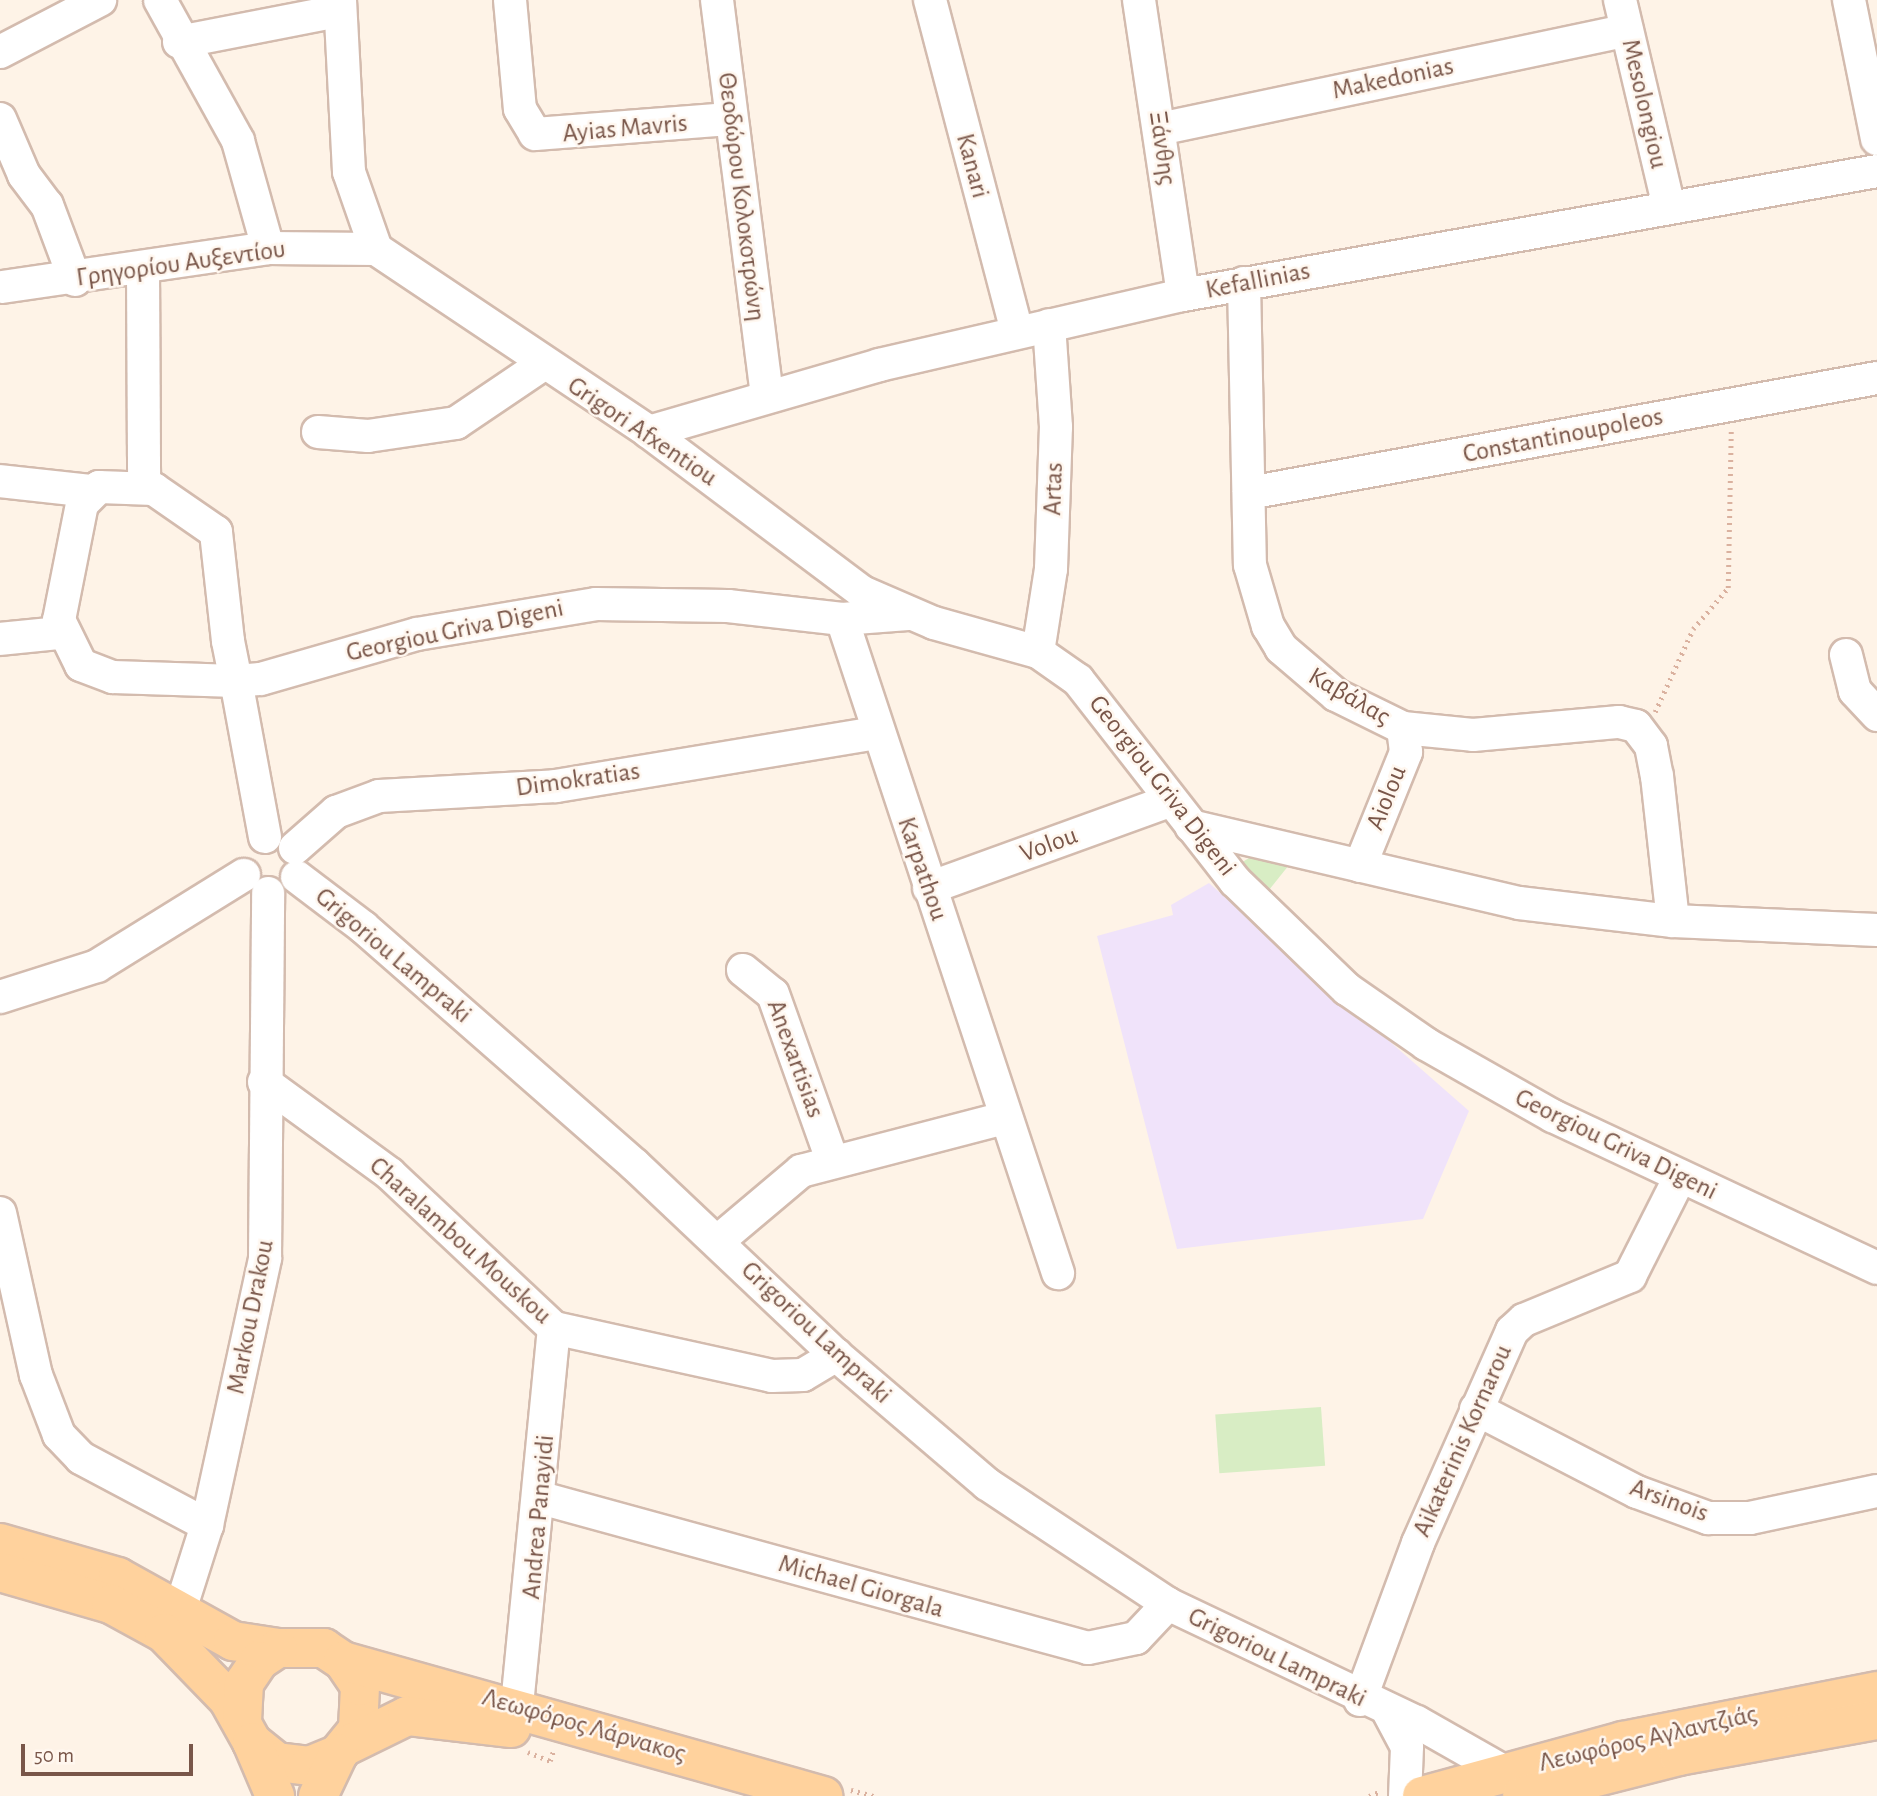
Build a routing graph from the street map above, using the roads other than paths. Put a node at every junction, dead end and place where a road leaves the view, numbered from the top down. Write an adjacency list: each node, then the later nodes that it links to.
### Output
1 (100, 0): 11 (street)
2 (160, 0): 10 (street)
3 (510, 0): 13 (street, Ayias Mavris)
4 (717, 0): 13 (street, Θεοδώρου Κολοκοτρώνη)
5 (930, 0): 26 (street, Kanari)
6 (1139, 0): 14 (street, Ξάνθης)
7 (1849, 0): 15 (street)
8 (339, 6): 10 (street); 19 (street)
9 (1623, 15): 14 (street, Makedonias); 17 (street, Mesolongiou)
10 (179, 42): 18 (street)
11 (2, 44)
12 (0, 119): 21 (street)
13 (729, 119): 29 (street, Θεοδώρου Κολοκοτρώνη)
14 (1159, 129): 24 (street, Ξάνθης)
15 (1877, 139)
16 (1877, 171): 17 (street, Kefallinias)
17 (1669, 207): 22 (street, Kefallinias)
18 (268, 248): 19 (street, Γρηγορίου Αυξεντίου); 20 (street, Γρηγορίου Αυξεντίου)
19 (376, 249): 27 (street, Grigori Afxentiou)
20 (143, 269): 21 (street, Γρηγορίου Αυξεντίου); 33 (street)
21 (75, 280): 23 (street, Γρηγορίου Αυξεντίου)
22 (1244, 284): 24 (street, Kefallinias); 35 (street, Καβάλας)
23 (1, 290)
24 (1183, 296): 25 (street, Kefallinias)
25 (1049, 325): 26 (street, Kefallinias); 40 (street, Artas)
26 (1017, 332): 29 (street, Kefallinias)
27 (542, 365): 30 (street); 31 (street, Grigori Afxentiou)
28 (1877, 378): 35 (street, Constantinoupoleos)
29 (767, 394): 31 (street, Kefallinias)
30 (317, 432)
31 (649, 432): 36 (street, Grigori Afxentiou)
32 (0, 481): 34 (street)
33 (144, 487): 34 (street); 42 (street)
34 (90, 492): 38 (street)
35 (1249, 493): 44 (street, Καβάλας)
36 (908, 614): 37 (street, Georgiou Griva Digeni); 40 (street, Georgiou Griva Digeni)
37 (842, 619): 42 (street, Georgiou Griva Digeni); 45 (street, Karpathou)
38 (60, 633): 39 (street); 42 (street, Georgiou Griva Digeni)
39 (0, 639)
40 (1038, 652): 46 (street, Georgiou Griva Digeni)
41 (1846, 655): 43 (street)
42 (236, 681): 48 (street)
43 (1877, 715)
44 (1403, 728): 50 (street, Aiolou); 53 (street, Καβάλας)
45 (875, 733): 49 (street, Dimokratias); 52 (street, Karpathou)
46 (1169, 801): 47 (street, Georgiou Griva Digeni); 52 (street, Volou)
47 (1191, 826): 50 (street); 60 (street, Georgiou Griva Digeni)
48 (265, 837): 49 (street, Grigoriou Lampraki); 51 (street, Markou Drakou)
49 (296, 863): 51 (street, Dimokratias); 62 (street, Grigoriou Lampraki)
50 (1360, 866): 53 (street)
51 (256, 884): 56 (street, Dimokratias); 57 (street, Markou Drakou)
52 (929, 888): 58 (street, Karpathou)
53 (1673, 921): 54 (street)
54 (1877, 930)
55 (743, 970): 59 (street, Anexartisias)
56 (0, 997)
57 (264, 1082): 65 (street, Charalambou Mouskou); 70 (street, Markou Drakou)
58 (1004, 1118): 59 (street); 64 (street, Karpathou)
59 (832, 1160): 62 (street)
60 (1680, 1177): 63 (street, Georgiou Griva Digeni); 67 (street, Aikaterinis Kornarou)
61 (0, 1213): 70 (street)
62 (718, 1241): 66 (street, Grigoriou Lampraki)
63 (1877, 1268)
64 (1058, 1273)
65 (554, 1328): 66 (street, Charalambou Mouskou); 69 (street, Andrea Panayidi)
66 (835, 1355): 73 (street, Grigoriou Lampraki)
67 (1476, 1409): 68 (street, Arsinois); 78 (street, Aikaterinis Kornarou)
68 (1877, 1491)
69 (541, 1497): 73 (street, Michael Giorgala); 79 (street, Andrea Panayidi)
70 (207, 1525): 74 (street, Markou Drakou)
71 (0, 1543): 74 (main road, Λεωφόρος Λάρνακος)
72 (0, 1572): 82 (main road, Λεωφόρος Λάρνακος)
73 (1168, 1604): 78 (street, Grigoriou Lampraki)
74 (181, 1607): 75 (main road, Λεωφόρος Λάρνακος)
75 (278, 1648): 76 (main road, Λεωφόρος Λάρνακος); 82 (main road)
76 (343, 1661): 79 (main road, Λεωφόρος Λάρνακος); 83 (main road)
77 (1877, 1691): 84 (main road, Λεωφόρος Αγλαντζιάς)
78 (1360, 1700): 80 (street, Grigoriou Lampraki)
79 (517, 1705): 88 (main road, Λεωφόρος Λάρνακος)
80 (1389, 1713): 84 (street, Grigoriou Lampraki); 89 (street, Grigoriou Lampraki)
81 (1877, 1720): 84 (main road, Λεωφόρος Αγλαντζιάς)
82 (247, 1732): 83 (main road, Λεωφόρος Λάρνακος); 85 (main road)
83 (343, 1749): 86 (main road); 87 (main road, Λεωφόρος Λάρνακος)
84 (1514, 1784): 90 (main road, Λεωφόρος Αγλαντζιάς)
85 (275, 1796)
86 (318, 1796)
87 (737, 1796)
88 (823, 1796)
89 (1405, 1796)
90 (1422, 1796)

